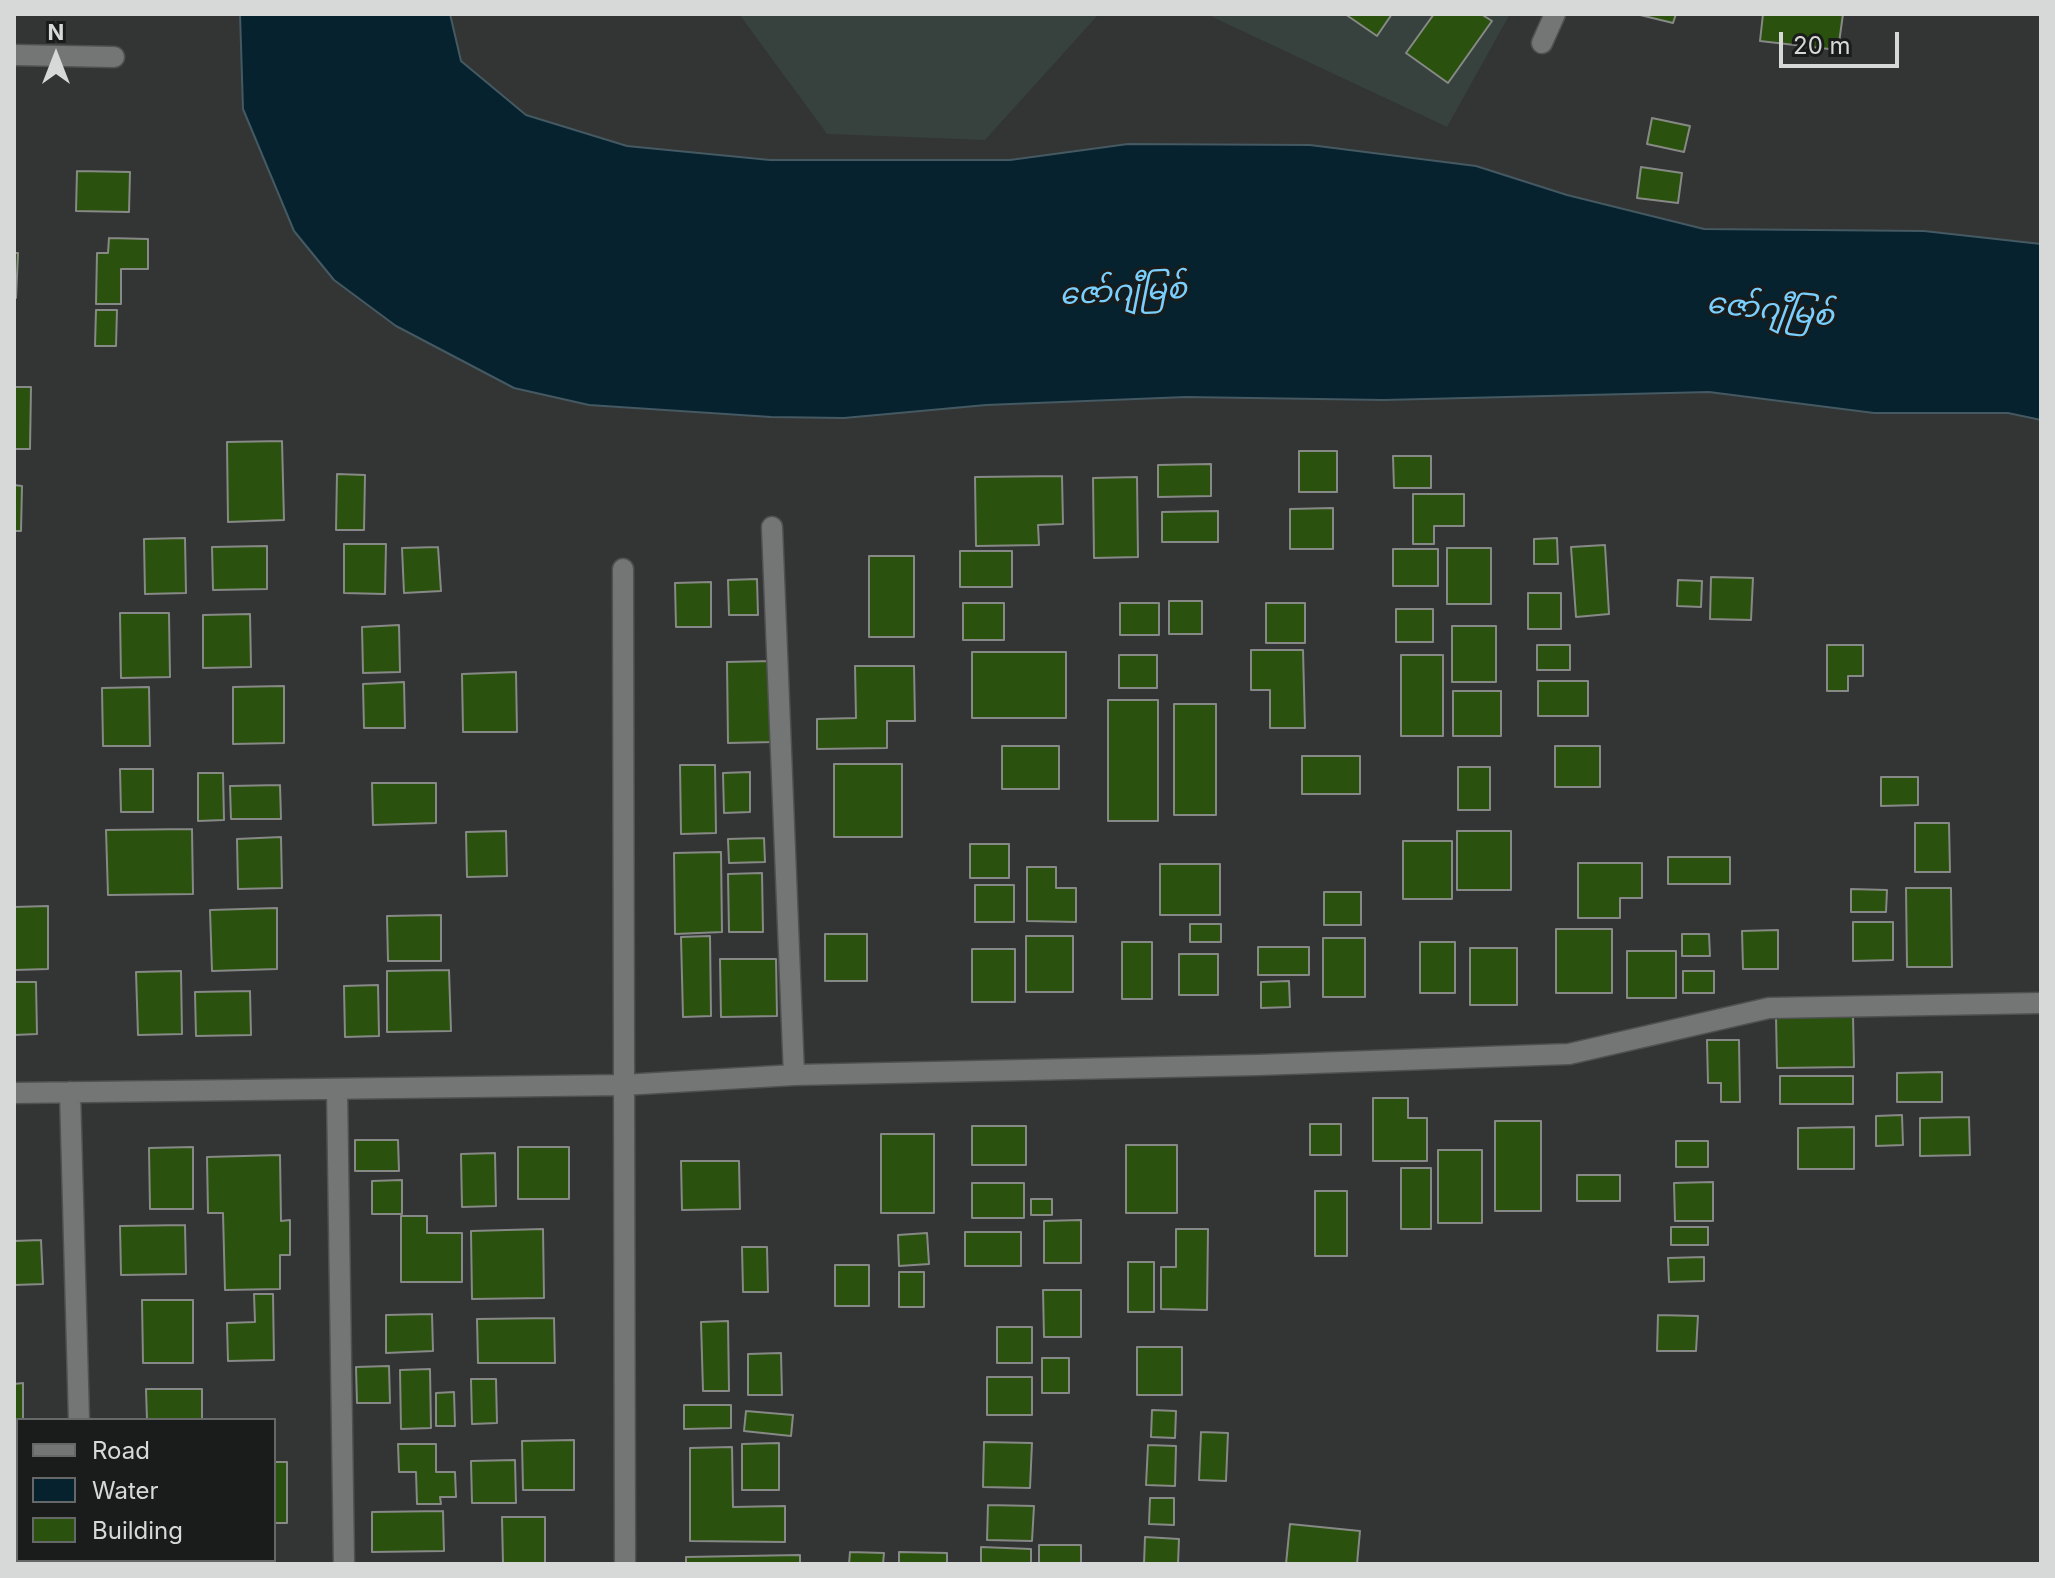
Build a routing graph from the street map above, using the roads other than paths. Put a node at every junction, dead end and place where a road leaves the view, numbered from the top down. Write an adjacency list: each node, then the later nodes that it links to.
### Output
1 (1555, 14): 2 (street)
2 (1542, 43)
3 (14, 55): 4 (street)
4 (114, 57)
5 (772, 527): 8 (street)
6 (623, 569): 9 (street)
7 (2041, 1003): 8 (street)
8 (794, 1075): 9 (street)
9 (623, 1085): 10 (street); 15 (street)
10 (337, 1089): 11 (street); 14 (street)
11 (70, 1092): 12 (street); 13 (street)
12 (14, 1093)
13 (79, 1418)
14 (344, 1564)
15 (625, 1564)

